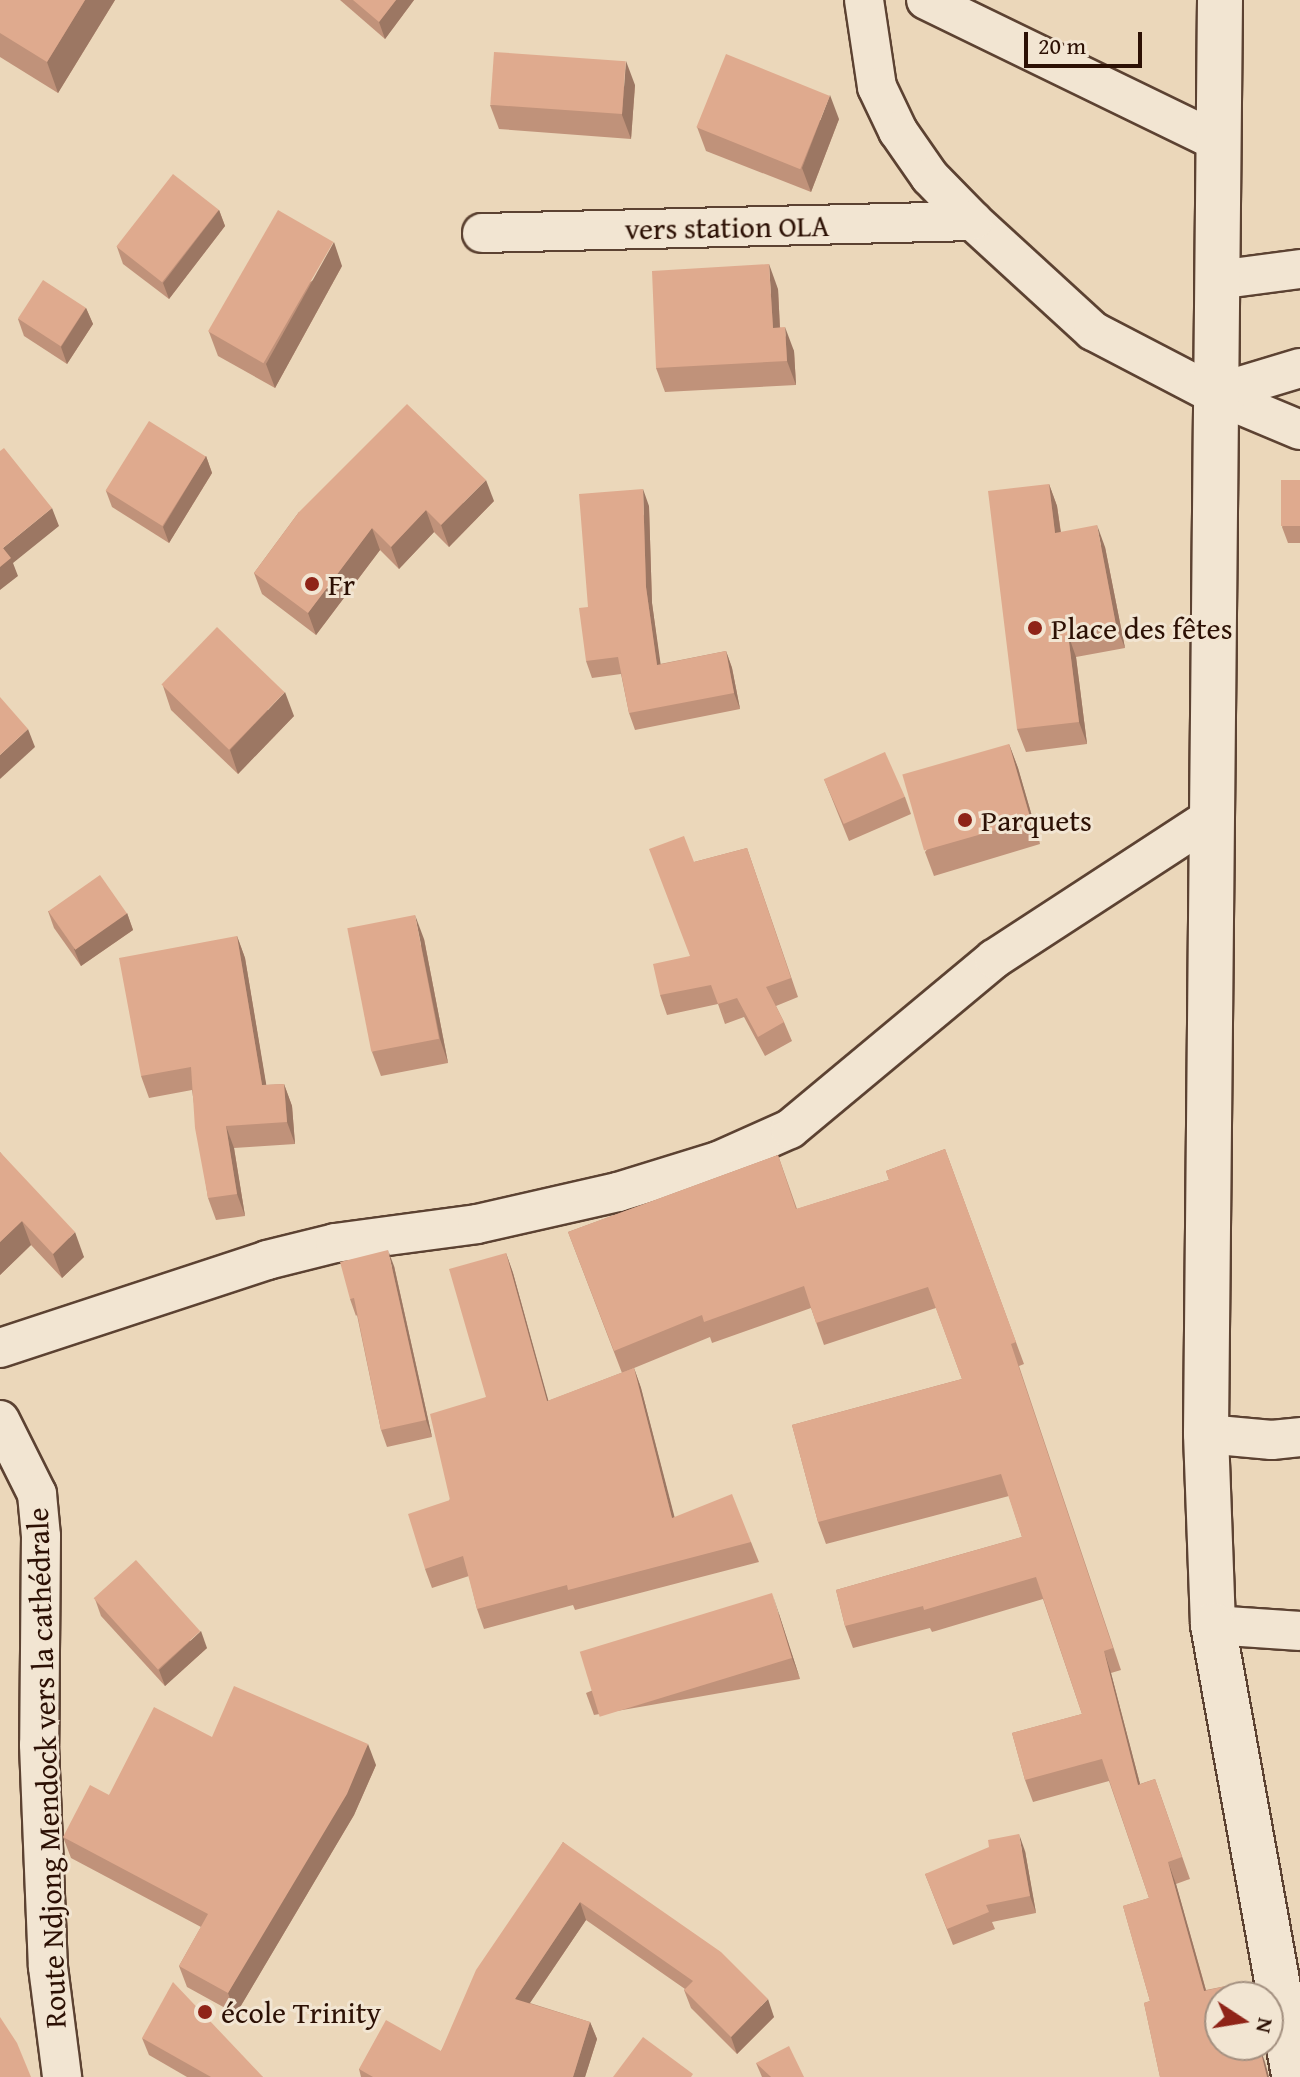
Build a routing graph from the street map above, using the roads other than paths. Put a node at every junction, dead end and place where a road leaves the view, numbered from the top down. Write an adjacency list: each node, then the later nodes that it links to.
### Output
1 (864, 0): 5 (street)
2 (926, 0): 4 (street)
3 (1220, 0): 4 (street)
4 (1220, 143): 8 (street)
5 (973, 221): 6 (street, vers station OLA); 10 (street)
6 (482, 233)
7 (1300, 269): 8 (street)
8 (1217, 280): 10 (street)
9 (1300, 368): 10 (street)
10 (1214, 394): 11 (street); 12 (street)
11 (1300, 430)
12 (1210, 818): 13 (street); 15 (street)
13 (0, 1348)
14 (0, 1420): 19 (street, Route Ndjong Mendock vers la cathédrale)
15 (1206, 1434): 16 (street); 17 (street)
16 (1300, 1437)
17 (1213, 1625): 18 (street); 20 (street)
18 (1300, 1631)
19 (62, 2077)
20 (1294, 2077)

